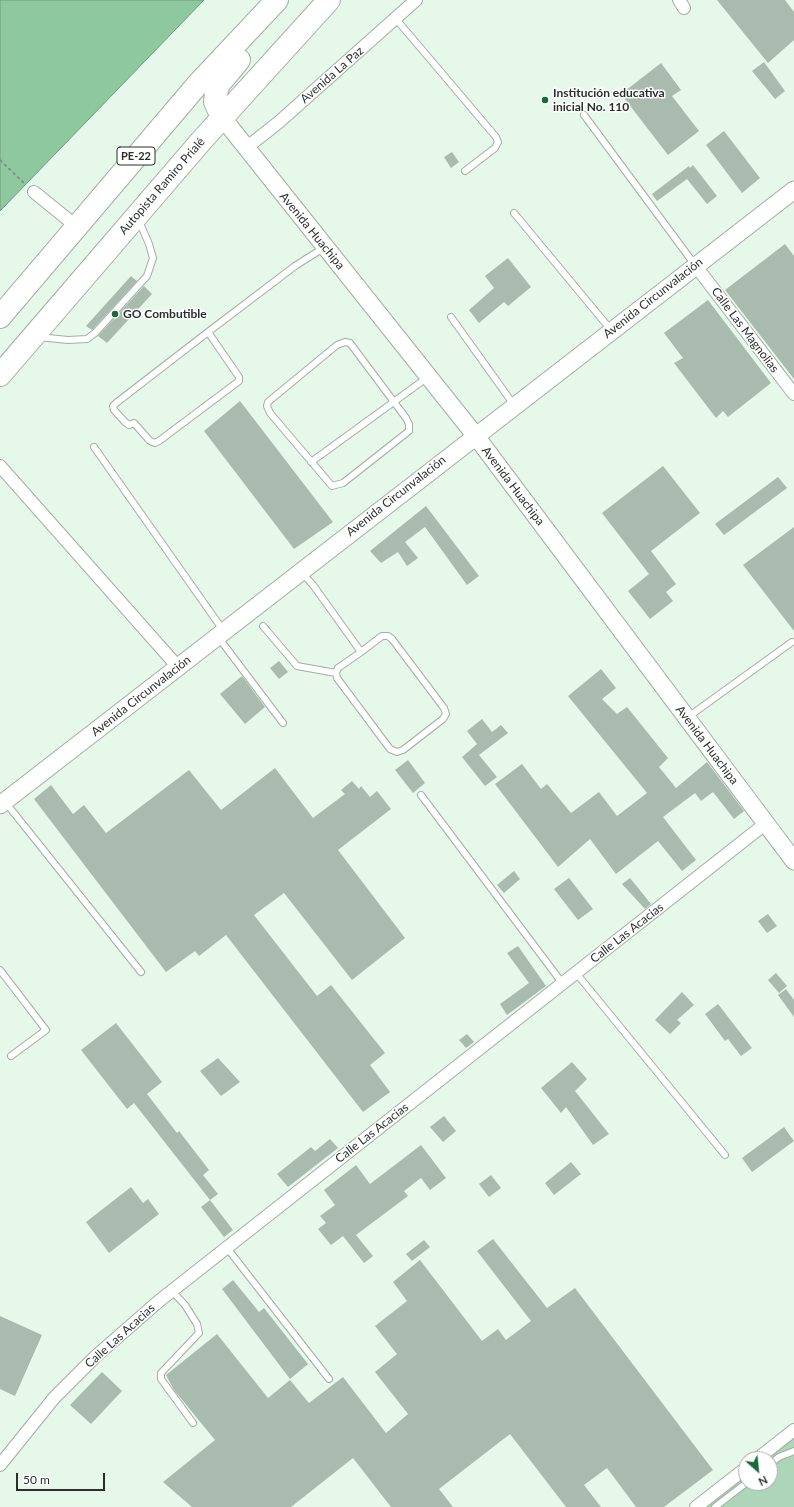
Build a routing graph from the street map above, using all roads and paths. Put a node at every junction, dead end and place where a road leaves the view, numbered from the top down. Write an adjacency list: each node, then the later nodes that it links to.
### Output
1 (277, 0): 15 (highway, PE-22)
2 (290, 0): 7 (highway)
3 (329, 0): 7 (highway, Autopista Ramiro Prialé)
4 (416, 0): 5 (street, Avenida La Paz)
5 (396, 19): 8 (street, Avenida La Paz); 10 (lane)
6 (584, 115): 17 (lane)
7 (222, 118): 8 (street, Avenida Huachipa); 14 (highway, Autopista Ramiro Prialé)
8 (246, 148): 16 (street, Avenida Huachipa)
9 (0, 160): 12 (path)
10 (465, 171)
11 (794, 190): 17 (street, Avenida Circunvalación)
12 (34, 192): 15 (street)
13 (514, 213): 20 (lane)
14 (136, 216): 22 (highway, Autopista Ramiro Prialé); 22 (lane)
15 (76, 226): 18 (highway, PE-22)
16 (326, 247): 21 (lane); 24 (street, Avenida Huachipa)
17 (696, 265): 20 (street, Avenida Circunvalación); 25 (street, Calle Las Magnolias)
18 (0, 317)
19 (451, 317): 27 (lane)
20 (611, 330): 27 (street, Avenida Circunvalación)
21 (208, 332): 21 (lane)
22 (32, 337): 23 (highway, Autopista Ramiro Prialé)
23 (0, 375)
24 (428, 376): 26 (lane); 28 (street, Avenida Huachipa)
25 (794, 394)
26 (394, 402): 30 (lane); 30 (lane); 30 (lane)
27 (514, 405): 28 (street, Avenida Circunvalación)
28 (475, 435): 32 (street, Avenida Circunvalación); 39 (street, Avenida Huachipa)
29 (94, 447): 34 (lane)
30 (310, 462)
31 (0, 466): 37 (street)
32 (300, 571): 34 (street, Avenida Circunvalación); 36 (lane)
33 (263, 626): 38 (lane)
34 (221, 634): 37 (street, Avenida Circunvalación); 40 (lane)
35 (792, 642): 39 (lane)
36 (361, 652): 38 (lane); 38 (lane)
37 (178, 667): 42 (street, Avenida Circunvalación)
38 (336, 673)
39 (686, 718): 43 (street, Avenida Huachipa)
40 (283, 723)
41 (421, 795): 48 (lane)
42 (2, 803): 46 (lane)
43 (765, 824): 44 (street, Avenida Huachipa); 47 (street, Calle Las Acacias)
44 (794, 861)
45 (0, 970): 49 (lane)
46 (141, 972)
47 (576, 973): 48 (street, Calle Las Acacias); 50 (lane)
48 (562, 984): 51 (street, Calle Las Acacias)
49 (11, 1056)
50 (725, 1155)
51 (226, 1248): 52 (street, Calle Las Acacias); 53 (lane)
52 (172, 1291): 54 (lane); 59 (street, Calle Las Acacias)
53 (329, 1380)
54 (193, 1423)
55 (794, 1430): 56 (street)
56 (767, 1451)
57 (794, 1451): 58 (lane)
58 (778, 1459)
59 (0, 1465)
60 (738, 1474): 62 (street)
61 (738, 1489): 63 (lane)
62 (696, 1507)
63 (715, 1507)

